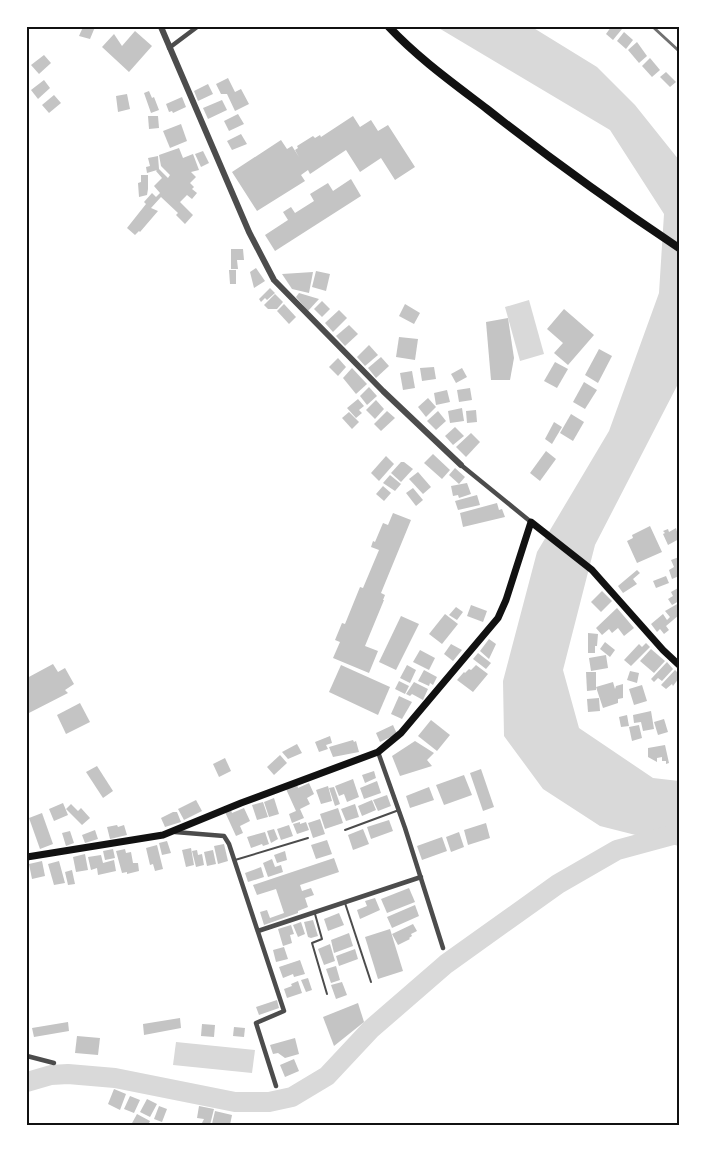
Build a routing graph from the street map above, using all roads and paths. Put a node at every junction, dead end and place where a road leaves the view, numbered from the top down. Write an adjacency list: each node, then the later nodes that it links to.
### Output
1 (161, 27): 4 (street)
2 (197, 27): 4 (street)
3 (389, 27): 5 (highway)
4 (170, 48): 6 (street)
5 (679, 248)
6 (461, 465): 7 (street)
7 (531, 522): 8 (main road); 9 (main road)
8 (679, 664)
9 (378, 752): 10 (street); 12 (main road)
10 (399, 810): 11 (lane); 16 (street)
11 (345, 830)
12 (172, 831): 14 (main road); 15 (street)
13 (308, 837): 15 (lane)
14 (27, 857)
15 (235, 860): 19 (street)
16 (420, 877): 17 (street); 20 (street)
17 (344, 902): 18 (street); 21 (lane)
18 (314, 912): 19 (street); 22 (lane)
19 (258, 931): 25 (street)
20 (443, 948)
21 (372, 982)
22 (327, 994)
23 (27, 1056): 24 (street)
24 (54, 1063)
25 (276, 1086)

